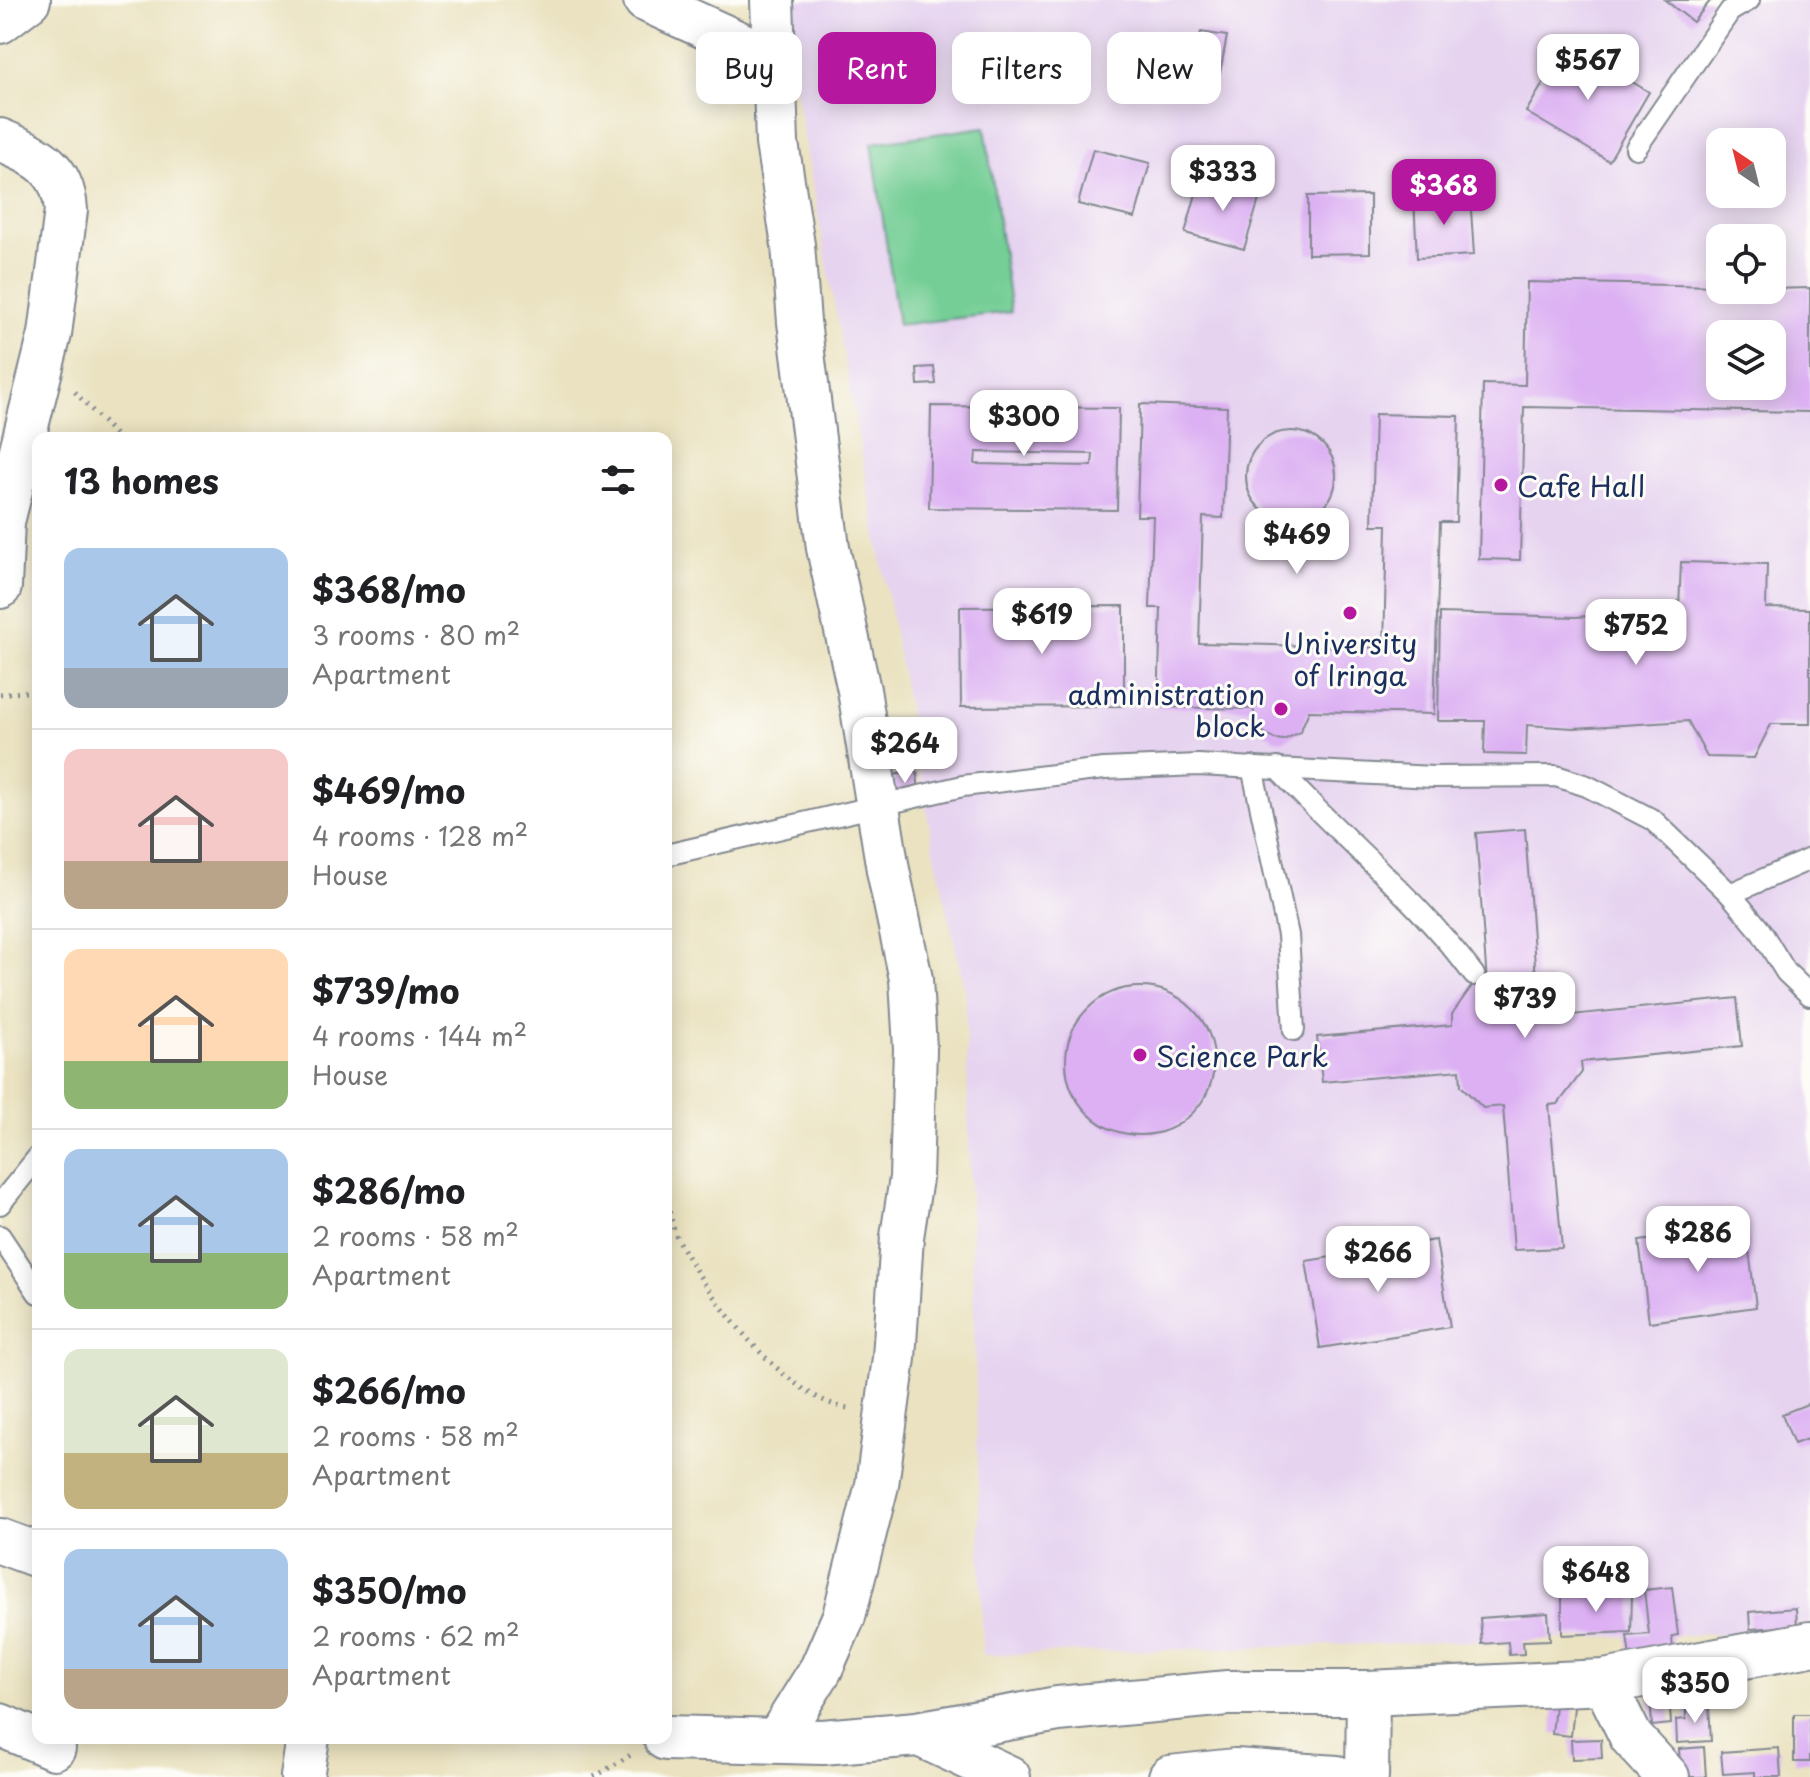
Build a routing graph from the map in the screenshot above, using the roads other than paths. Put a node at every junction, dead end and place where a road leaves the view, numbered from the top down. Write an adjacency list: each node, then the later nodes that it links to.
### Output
1 (29, 0): 5 (street)
2 (645, 0): 6 (street)
3 (772, 0): 7 (street)
4 (1749, 0): 10 (lane)
5 (0, 22)
6 (715, 32)
7 (774, 32)
8 (776, 104): 14 (street)
9 (0, 140): 11 (street)
10 (1636, 148)
11 (0, 587)
12 (1252, 767): 13 (lane); 14 (lane); 20 (lane)
13 (1277, 768): 17 (lane); 18 (lane)
14 (878, 806): 15 (lane); 33 (street)
15 (672, 854)
16 (1810, 859): 17 (lane)
17 (1730, 894): 19 (lane)
18 (1474, 975)
19 (1810, 995)
20 (1294, 1030)
21 (32, 1164): 22 (lane)
22 (0, 1204)
23 (0, 1236): 24 (lane)
24 (32, 1284)
25 (0, 1541): 26 (street)
26 (32, 1553)
27 (1810, 1644): 28 (street)
28 (1604, 1682): 29 (street); 43 (street)
29 (1368, 1693): 31 (street); 42 (street)
30 (0, 1725): 32 (street)
31 (917, 1734): 33 (street); 39 (street)
32 (32, 1739)
33 (776, 1741): 34 (street)
34 (672, 1742)
35 (45, 1744): 37 (street)
36 (307, 1744): 38 (street)
37 (54, 1748)
38 (302, 1777)
39 (1009, 1777)
40 (1170, 1777): 41 (street)
41 (1337, 1777)
42 (1367, 1777)
43 (1668, 1777)

